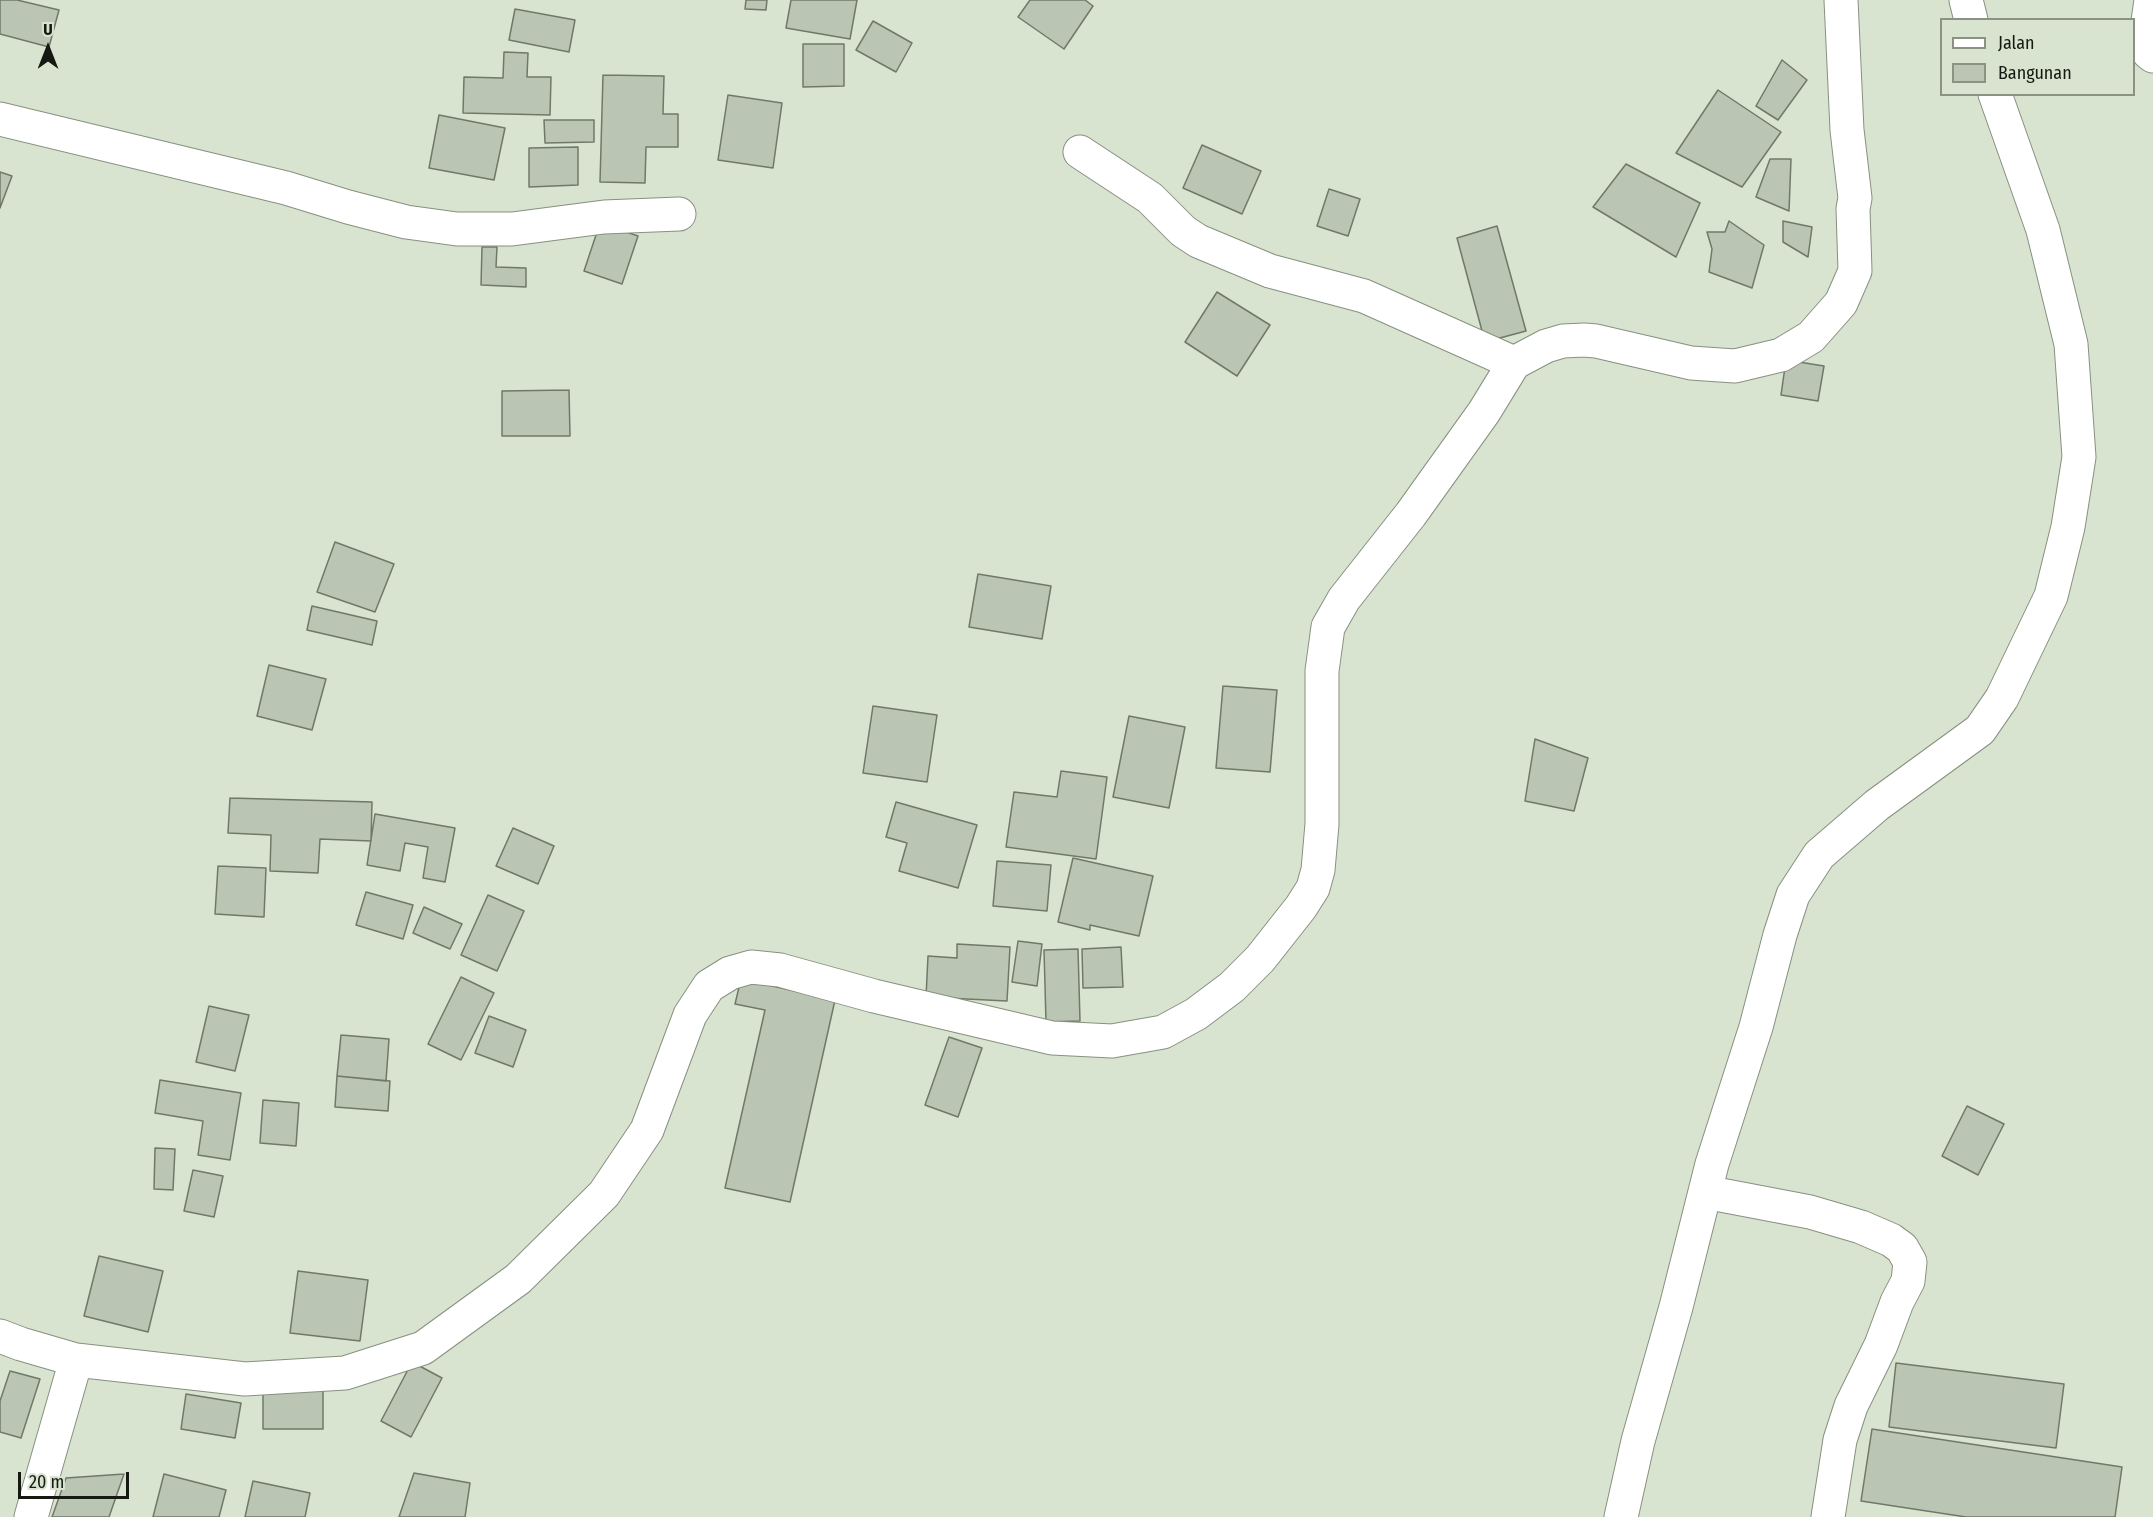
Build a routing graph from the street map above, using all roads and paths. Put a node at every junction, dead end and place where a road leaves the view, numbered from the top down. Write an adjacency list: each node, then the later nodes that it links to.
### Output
1 (1841, 0): 10 (street)
2 (1966, 0): 4 (street)
3 (2151, 0): 5 (street)
4 (1970, 18)
5 (2153, 56)
6 (1996, 96): 11 (street)
7 (0, 119): 9 (street)
8 (1080, 152): 10 (street)
9 (679, 214)
10 (1514, 363): 13 (street)
11 (1705, 1192): 15 (street); 16 (street)
12 (0, 1336): 13 (street)
13 (76, 1360): 14 (street)
14 (31, 1517)
15 (1621, 1517)
16 (1828, 1517)

